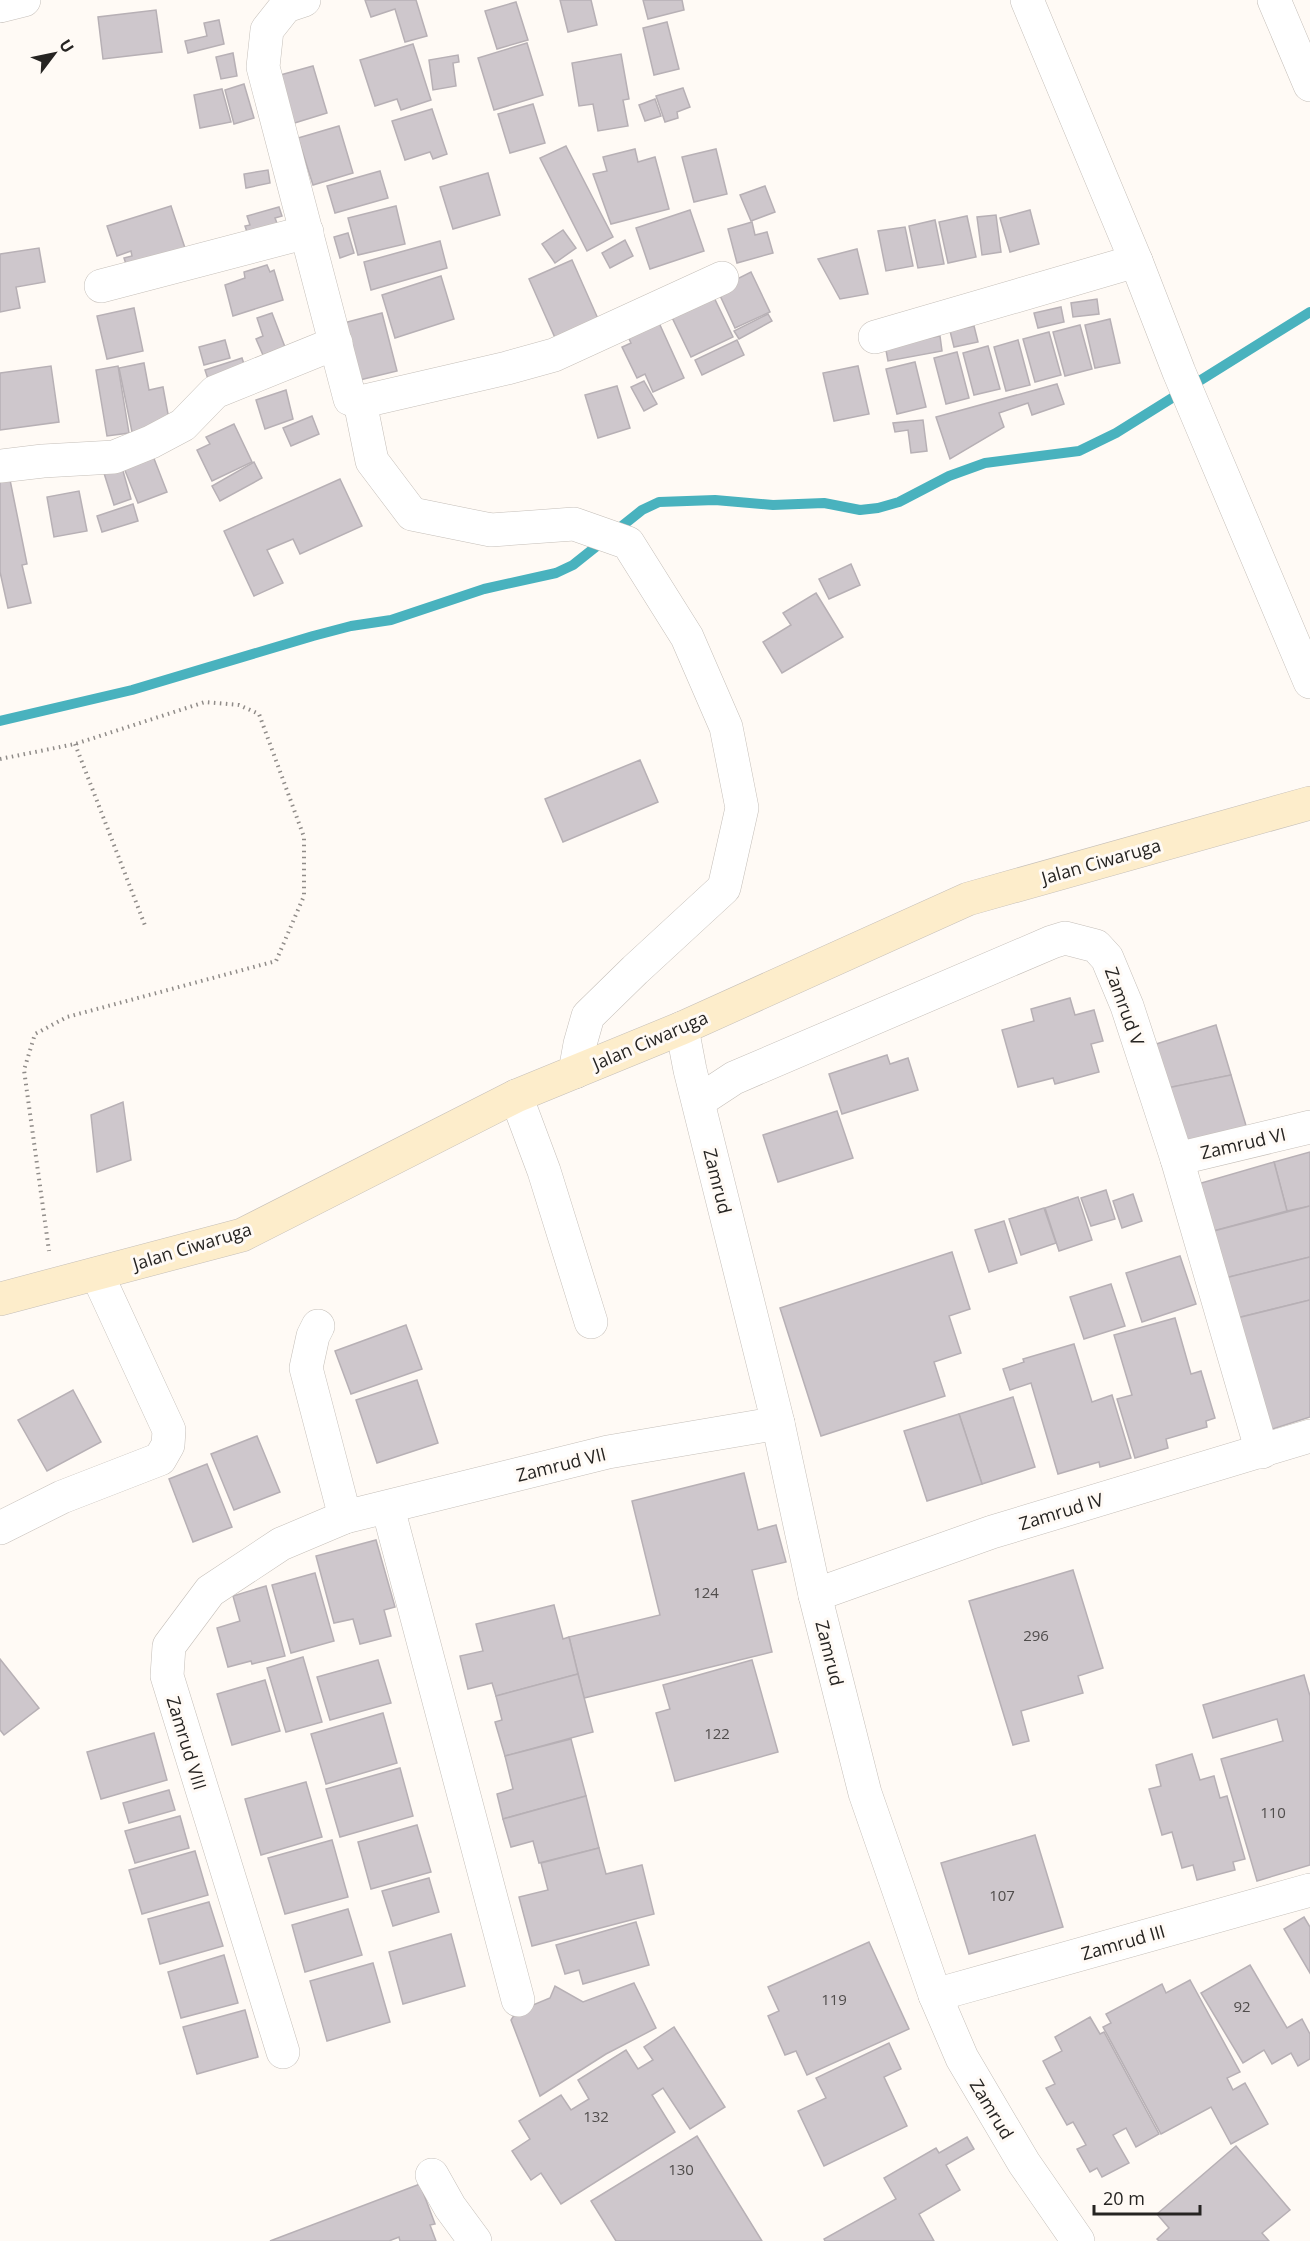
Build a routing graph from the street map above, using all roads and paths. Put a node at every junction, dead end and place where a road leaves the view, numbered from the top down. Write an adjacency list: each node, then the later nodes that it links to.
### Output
1 (24, 0): 5 (street)
2 (304, 0): 7 (street)
3 (1027, 0): 8 (street)
4 (1274, 0): 6 (street)
5 (0, 6)
6 (1310, 85)
7 (307, 232): 10 (street); 12 (street)
8 (1136, 261): 11 (street); 15 (street)
9 (722, 278): 13 (street)
10 (101, 286)
11 (875, 337)
12 (336, 343): 13 (street); 14 (street)
13 (360, 402): 21 (street)
14 (0, 466)
15 (1310, 682)
16 (75, 744): 17 (path); 19 (path); 27 (path)
17 (0, 759)
18 (1310, 802): 20 (street, Jalan Ciwaruga)
19 (146, 928)
20 (682, 1028): 21 (street, Jalan Ciwaruga); 23 (street, Zamrud)
21 (575, 1072): 22 (street, Jalan Ciwaruga)
22 (516, 1096): 26 (street, Jalan Ciwaruga); 29 (street)
23 (699, 1101): 25 (street, Zamrud V); 31 (street, Zamrud)
24 (1310, 1127): 25 (street, Zamrud VI)
25 (1177, 1159): 33 (street, Zamrud V)
26 (97, 1274): 27 (street, Jalan Ciwaruga); 36 (street)
27 (53, 1285): 28 (street, Jalan Ciwaruga)
28 (0, 1299)
29 (591, 1322)
30 (318, 1326): 35 (street)
31 (778, 1422): 34 (street, Zamrud VII); 37 (street, Zamrud)
32 (1310, 1436): 33 (street, Zamrud IV)
33 (1262, 1452): 37 (street, Zamrud IV)
34 (388, 1508): 35 (street, Zamrud VII); 40 (street)
35 (345, 1517): 41 (street, Zamrud VIII)
36 (0, 1528)
37 (815, 1595): 39 (street, Zamrud)
38 (1310, 1890): 39 (street, Zamrud III)
39 (935, 1995): 44 (street, Zamrud)
40 (518, 2000)
41 (283, 2052)
42 (432, 2175): 43 (street)
43 (475, 2241)
44 (1077, 2241)

